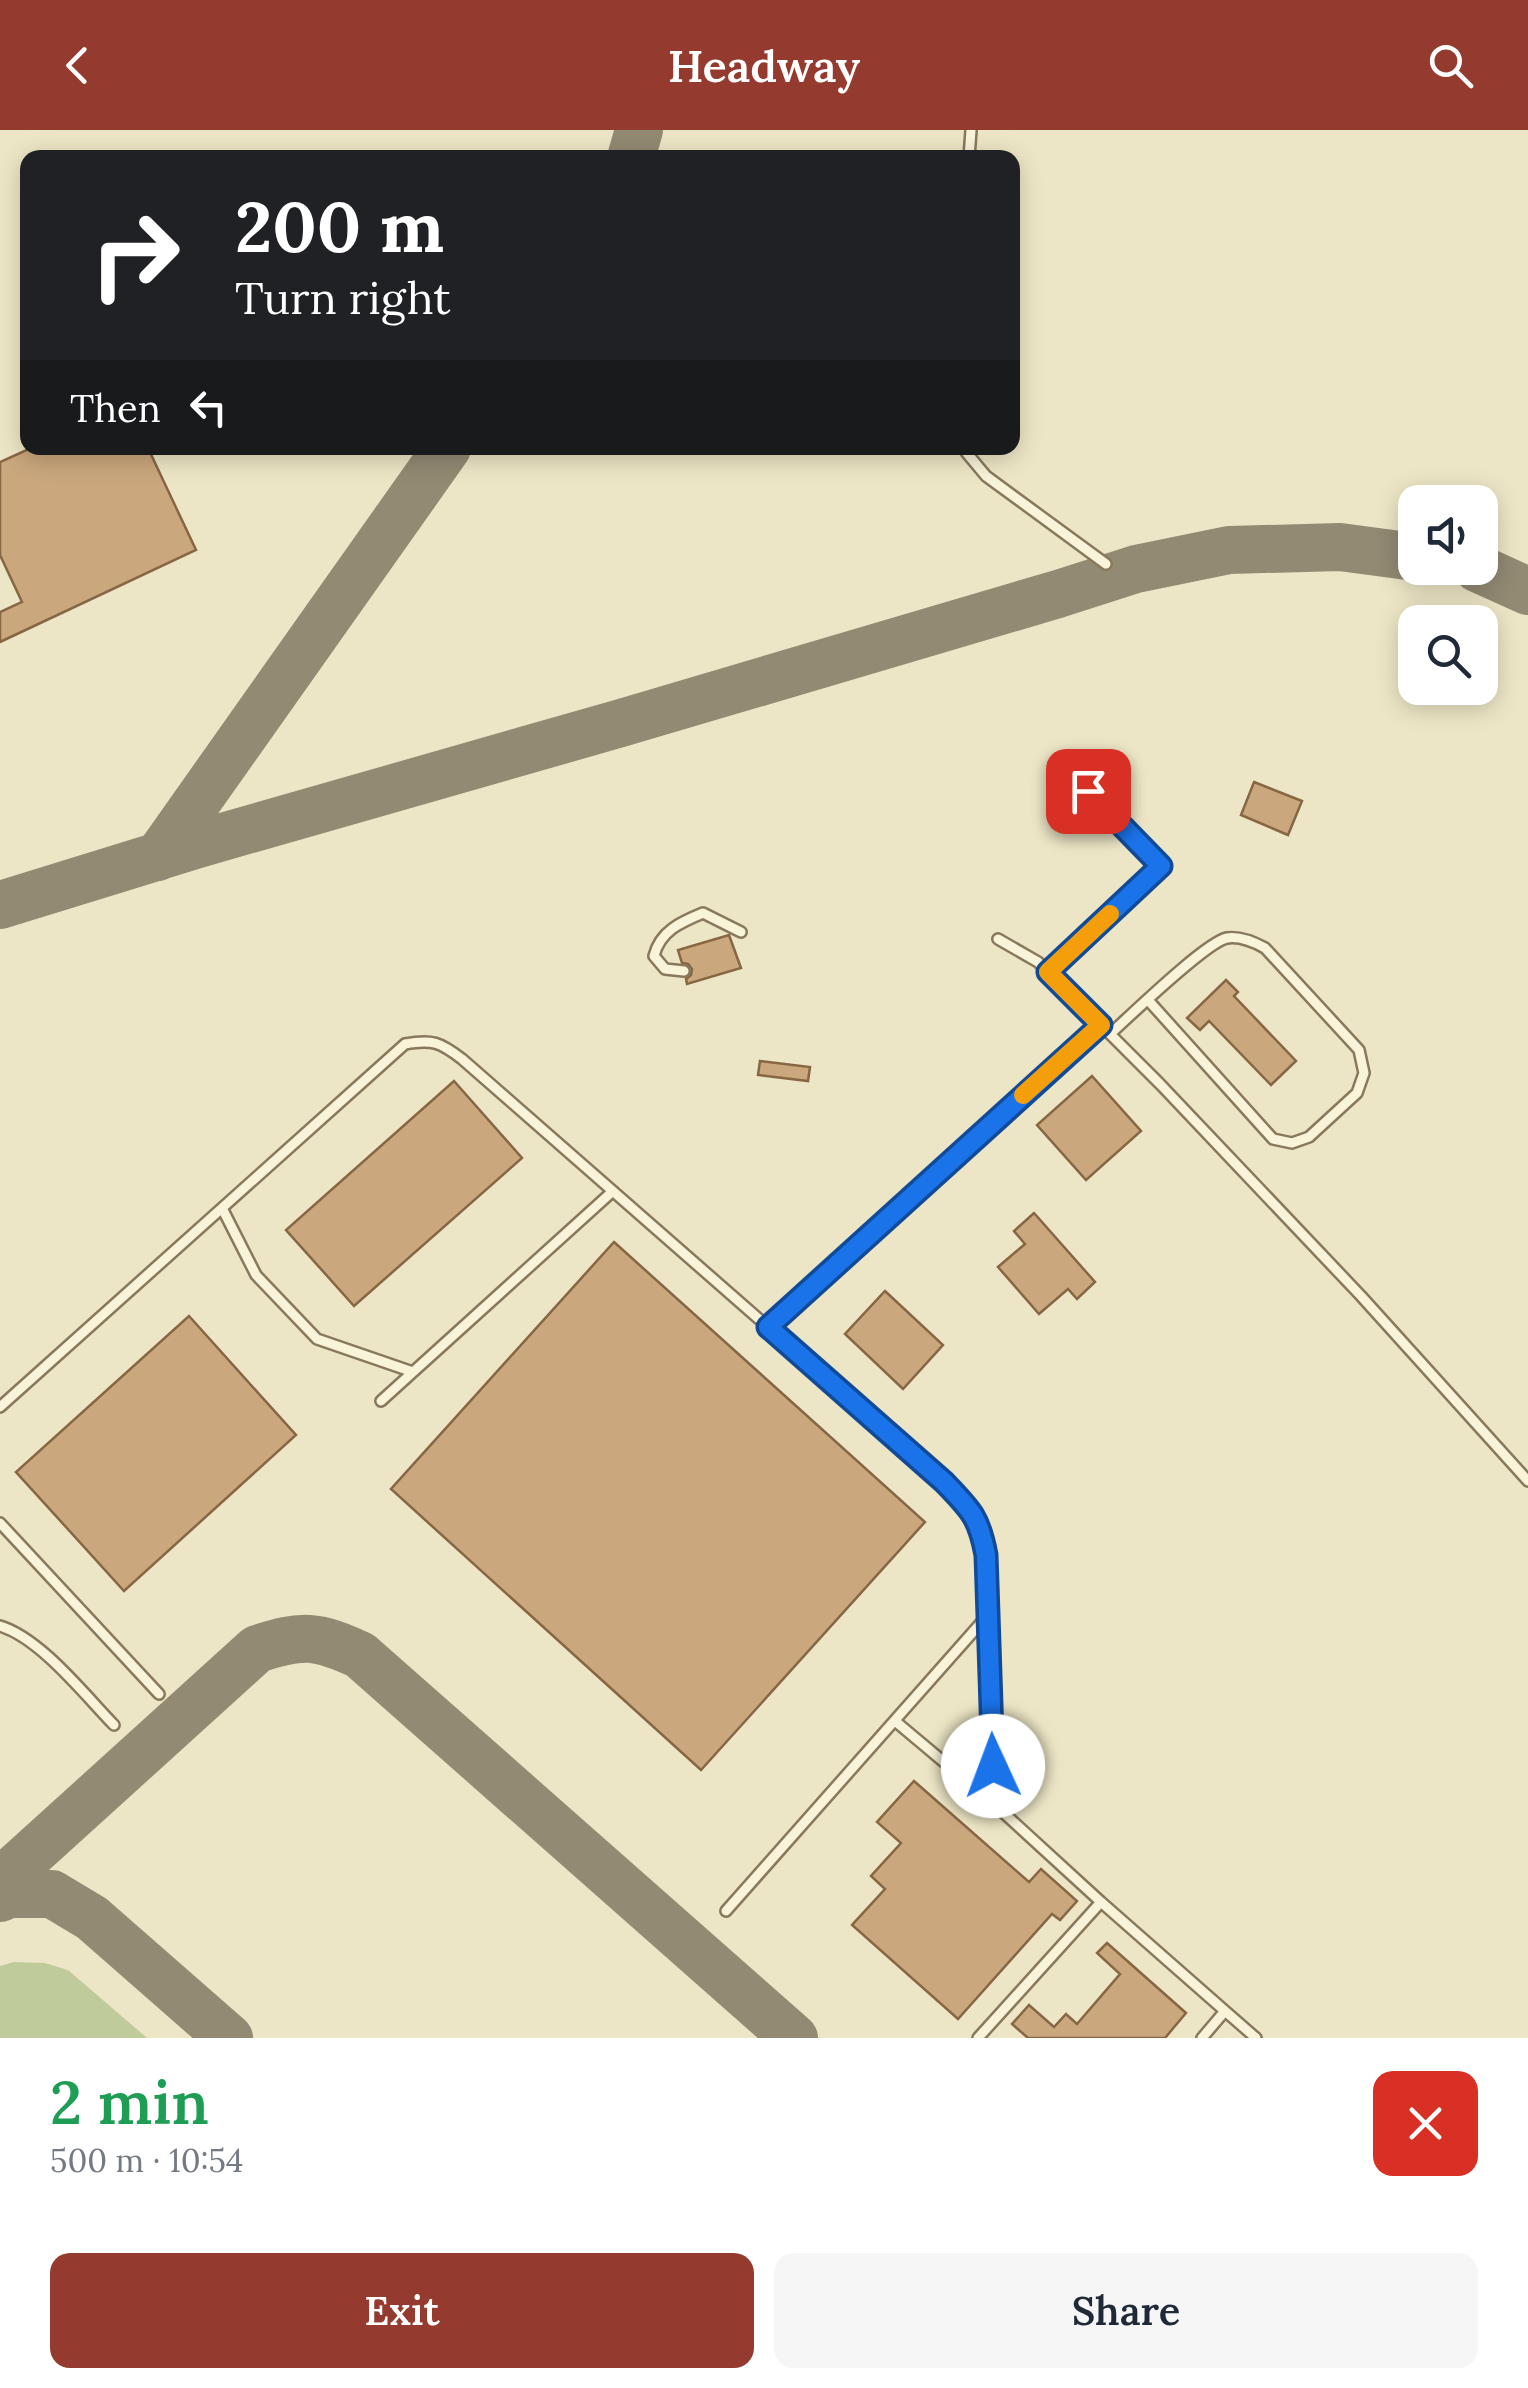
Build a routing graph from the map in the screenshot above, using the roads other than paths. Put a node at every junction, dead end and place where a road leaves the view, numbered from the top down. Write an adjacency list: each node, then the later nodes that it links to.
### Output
1 (968, 455): 2 (lane)
2 (1106, 564)
3 (1088, 791): 7 (lane)
4 (741, 932): 6 (lane)
5 (998, 940): 7 (lane)
6 (684, 971)
7 (1048, 972): 9 (lane)
8 (1148, 1000): 8 (lane); 10 (lane)
9 (1101, 1025): 10 (lane); 13 (lane)
10 (1110, 1034): 17 (lane)
11 (613, 1191): 12 (lane); 13 (lane); 14 (lane)
12 (222, 1208): 14 (lane); 16 (lane)
13 (768, 1327): 19 (lane)
14 (413, 1372): 15 (lane)
15 (381, 1402)
16 (0, 1407)
17 (1528, 1481)
18 (0, 1523): 21 (lane)
19 (988, 1615): 22 (lane); 24 (lane)
20 (0, 1626): 23 (lane)
21 (159, 1694)
22 (894, 1720): 24 (lane); 26 (lane)
23 (114, 1725)
24 (994, 1804): 25 (lane)
25 (1100, 1902): 27 (lane); 28 (lane)
26 (726, 1911)
27 (1225, 2011): 29 (lane); 30 (lane)
28 (978, 2038)
29 (1202, 2038)
30 (1256, 2038)

